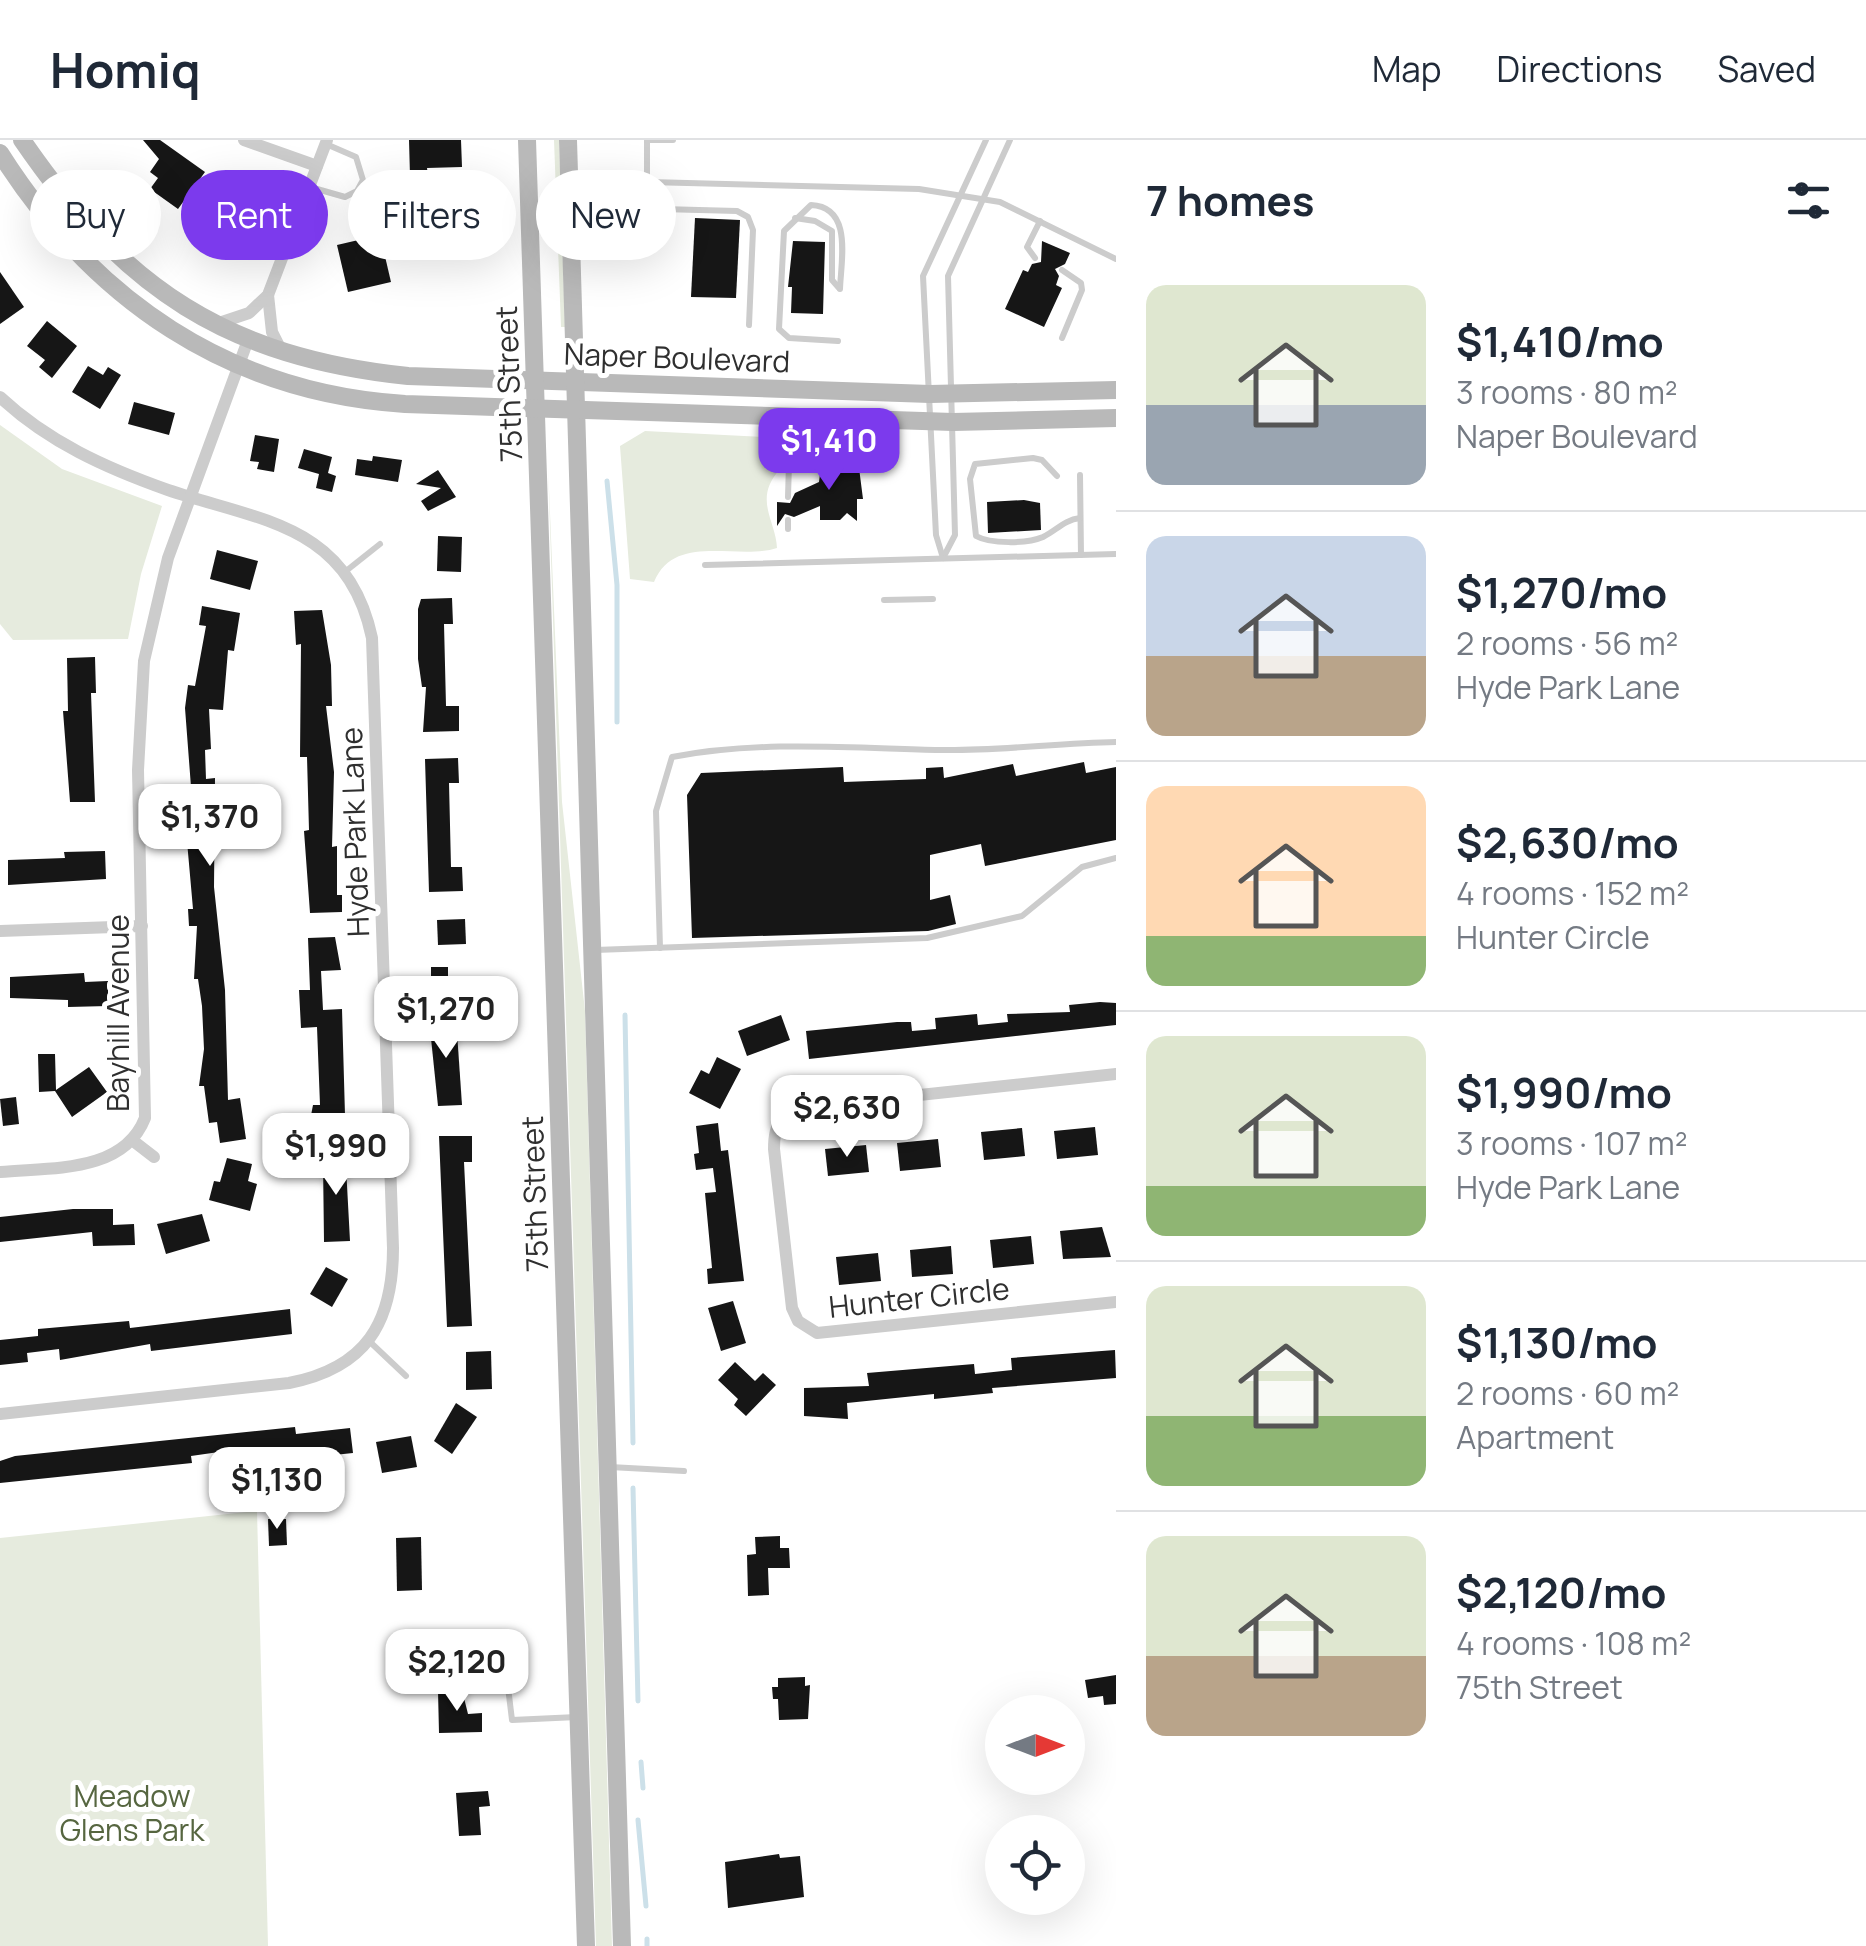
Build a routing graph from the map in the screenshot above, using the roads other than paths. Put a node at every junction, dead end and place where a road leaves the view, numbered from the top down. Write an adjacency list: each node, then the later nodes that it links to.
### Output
1 (22, 140): 28 (main road, Naper Boulevard)
2 (244, 140): 11 (street)
3 (527, 140): 35 (main road, 75th Street)
4 (568, 140): 13 (main road)
5 (647, 140): 6 (lane); 14 (lane)
6 (674, 140)
7 (986, 140): 17 (lane)
8 (1010, 140): 18 (lane)
9 (326, 142): 11 (street); 16 (lane)
10 (0, 153): 34 (main road, Naper Boulevard)
11 (317, 166): 12 (street)
12 (315, 170)
13 (569, 170)
14 (648, 170)
15 (676, 182): 17 (lane)
16 (328, 192)
17 (957, 198): 18 (lane); 38 (lane)
18 (982, 200): 21 (lane); 39 (lane)
19 (676, 210): 29 (lane)
20 (795, 218): 20 (lane); 32 (lane)
21 (1040, 220): 22 (lane); 23 (lane)
22 (1035, 258)
23 (1116, 259)
24 (281, 260): 27 (street)
25 (571, 260): 36 (main road)
26 (1062, 270): 30 (lane)
27 (268, 295): 28 (street); 33 (street)
28 (214, 324): 31 (main road, Naper Boulevard)
29 (749, 326)
30 (1062, 338)
31 (248, 340): 33 (main road, Naper Boulevard); 34 (street, Bayhill Avenue)
32 (838, 341)
33 (283, 353): 35 (main road, Naper Boulevard)
34 (240, 365): 41 (main road, Naper Boulevard); 49 (street, Bayhill Avenue)
35 (535, 379): 36 (main road, Naper Boulevard); 41 (main road, 75th Street)
36 (575, 381): 38 (main road, Naper Boulevard); 42 (main road)
37 (1116, 390): 39 (main road, Naper Boulevard)
38 (930, 394): 39 (main road, Naper Boulevard); 44 (lane)
39 (952, 394): 45 (lane)
40 (0, 397): 49 (street, Hyde Park Lane)
41 (536, 408): 42 (main road, Naper Boulevard); 77 (main road, 75th Street)
42 (576, 410): 44 (main road, Naper Boulevard); 65 (main road)
43 (1116, 418): 45 (main road, Naper Boulevard)
44 (930, 422): 45 (main road, Naper Boulevard); 55 (lane)
45 (953, 422): 55 (lane)
46 (885, 452): 50 (lane)
47 (1080, 475): 51 (lane)
48 (1057, 476): 51 (lane)
49 (188, 496): 57 (street, Hyde Park Lane); 62 (street, Bayhill Avenue)
50 (788, 496)
51 (1080, 518): 54 (lane)
52 (380, 544): 57 (lane)
53 (1116, 554): 54 (lane)
54 (1081, 555): 55 (lane)
55 (943, 558): 56 (lane)
56 (704, 565)
57 (345, 572): 71 (street, Hyde Park Lane)
58 (933, 599): 59 (lane)
59 (884, 600)
60 (1116, 742): 64 (lane)
61 (1116, 858): 64 (lane)
62 (142, 926): 63 (street); 67 (street, Bayhill Avenue)
63 (0, 931)
64 (660, 948): 65 (lane)
65 (594, 950): 74 (main road)
66 (1116, 1074): 70 (street, Hunter Circle)
67 (132, 1140): 68 (street); 69 (street, Bayhill Avenue)
68 (154, 1157)
69 (0, 1172)
70 (1116, 1302)
71 (369, 1341): 72 (lane); 73 (street, Hyde Park Lane)
72 (406, 1376)
73 (0, 1414)
74 (608, 1467): 75 (lane); 79 (main road)
75 (684, 1471)
76 (504, 1654): 77 (lane)
77 (578, 1717): 78 (main road, 75th Street)
78 (586, 1946)
79 (622, 1946)

